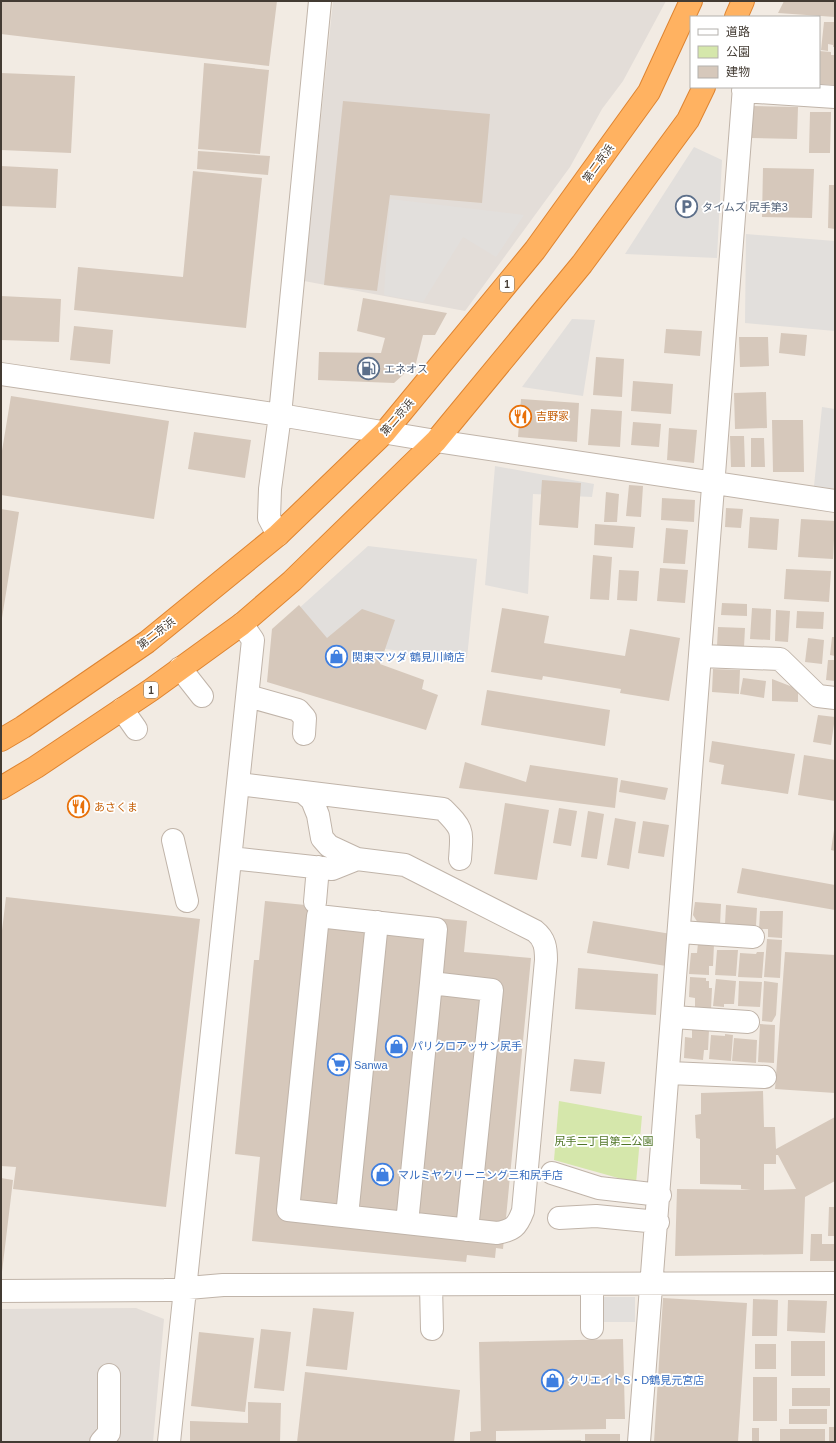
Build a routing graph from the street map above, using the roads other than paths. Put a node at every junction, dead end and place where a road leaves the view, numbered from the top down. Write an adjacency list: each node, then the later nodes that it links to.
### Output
1 (320, 1): 11 (street)
2 (691, 1): 12 (highway, 第二京浜 / 1)
3 (743, 1): 5 (highway)
4 (749, 1): 6 (street)
5 (736, 16)
6 (749, 16)
7 (704, 88): 13 (highway, 1)
8 (743, 89): 9 (street); 14 (street)
9 (835, 97)
10 (1, 374): 11 (street)
11 (280, 415): 12 (street); 16 (street)
12 (385, 432): 13 (street); 16 (highway, 第二京浜 / 1)
13 (436, 441): 14 (street); 17 (highway, 1)
14 (715, 483): 15 (street); 18 (street)
15 (835, 501)
16 (278, 534): 26 (highway, 第二京浜 / 1)
17 (242, 624): 19 (highway, 1); 21 (street)
18 (702, 656): 22 (street); 40 (street)
19 (180, 668): 20 (street); 23 (highway, 1)
20 (202, 696)
21 (248, 696): 25 (street); 27 (street)
22 (835, 698)
23 (122, 709): 24 (street); 28 (highway, 1)
24 (136, 729)
25 (304, 734)
26 (1, 740)
27 (239, 784): 29 (street); 33 (street)
28 (1, 788)
29 (303, 792): 30 (street); 31 (street)
30 (342, 796): 31 (street); 35 (street)
31 (318, 815): 34 (street)
32 (173, 840): 37 (street)
33 (231, 858): 36 (street); 58 (street)
34 (357, 859): 36 (street); 53 (street)
35 (460, 859)
36 (318, 867): 38 (street)
37 (187, 900)
38 (315, 902)
39 (377, 922): 42 (street); 49 (street); 49 (street)
40 (680, 932): 41 (street); 43 (street)
41 (753, 937)
42 (431, 984): 52 (street); 53 (street)
43 (673, 1017): 44 (street); 45 (street)
44 (748, 1022)
45 (669, 1073): 46 (street); 48 (street)
46 (766, 1077)
47 (552, 1173): 48 (street)
48 (660, 1194): 51 (street)
49 (347, 1216): 52 (street)
50 (559, 1218): 51 (street)
51 (658, 1222): 55 (street)
52 (407, 1223): 53 (street)
53 (467, 1230)
54 (835, 1282): 55 (street)
55 (653, 1283): 57 (street); 65 (street)
56 (431, 1284): 57 (street); 58 (street); 61 (street)
57 (592, 1284): 60 (street)
58 (186, 1289): 59 (street); 64 (street)
59 (1, 1291)
60 (592, 1328)
61 (432, 1329)
62 (109, 1375): 63 (street)
63 (101, 1442)
64 (169, 1442)
65 (639, 1442)

